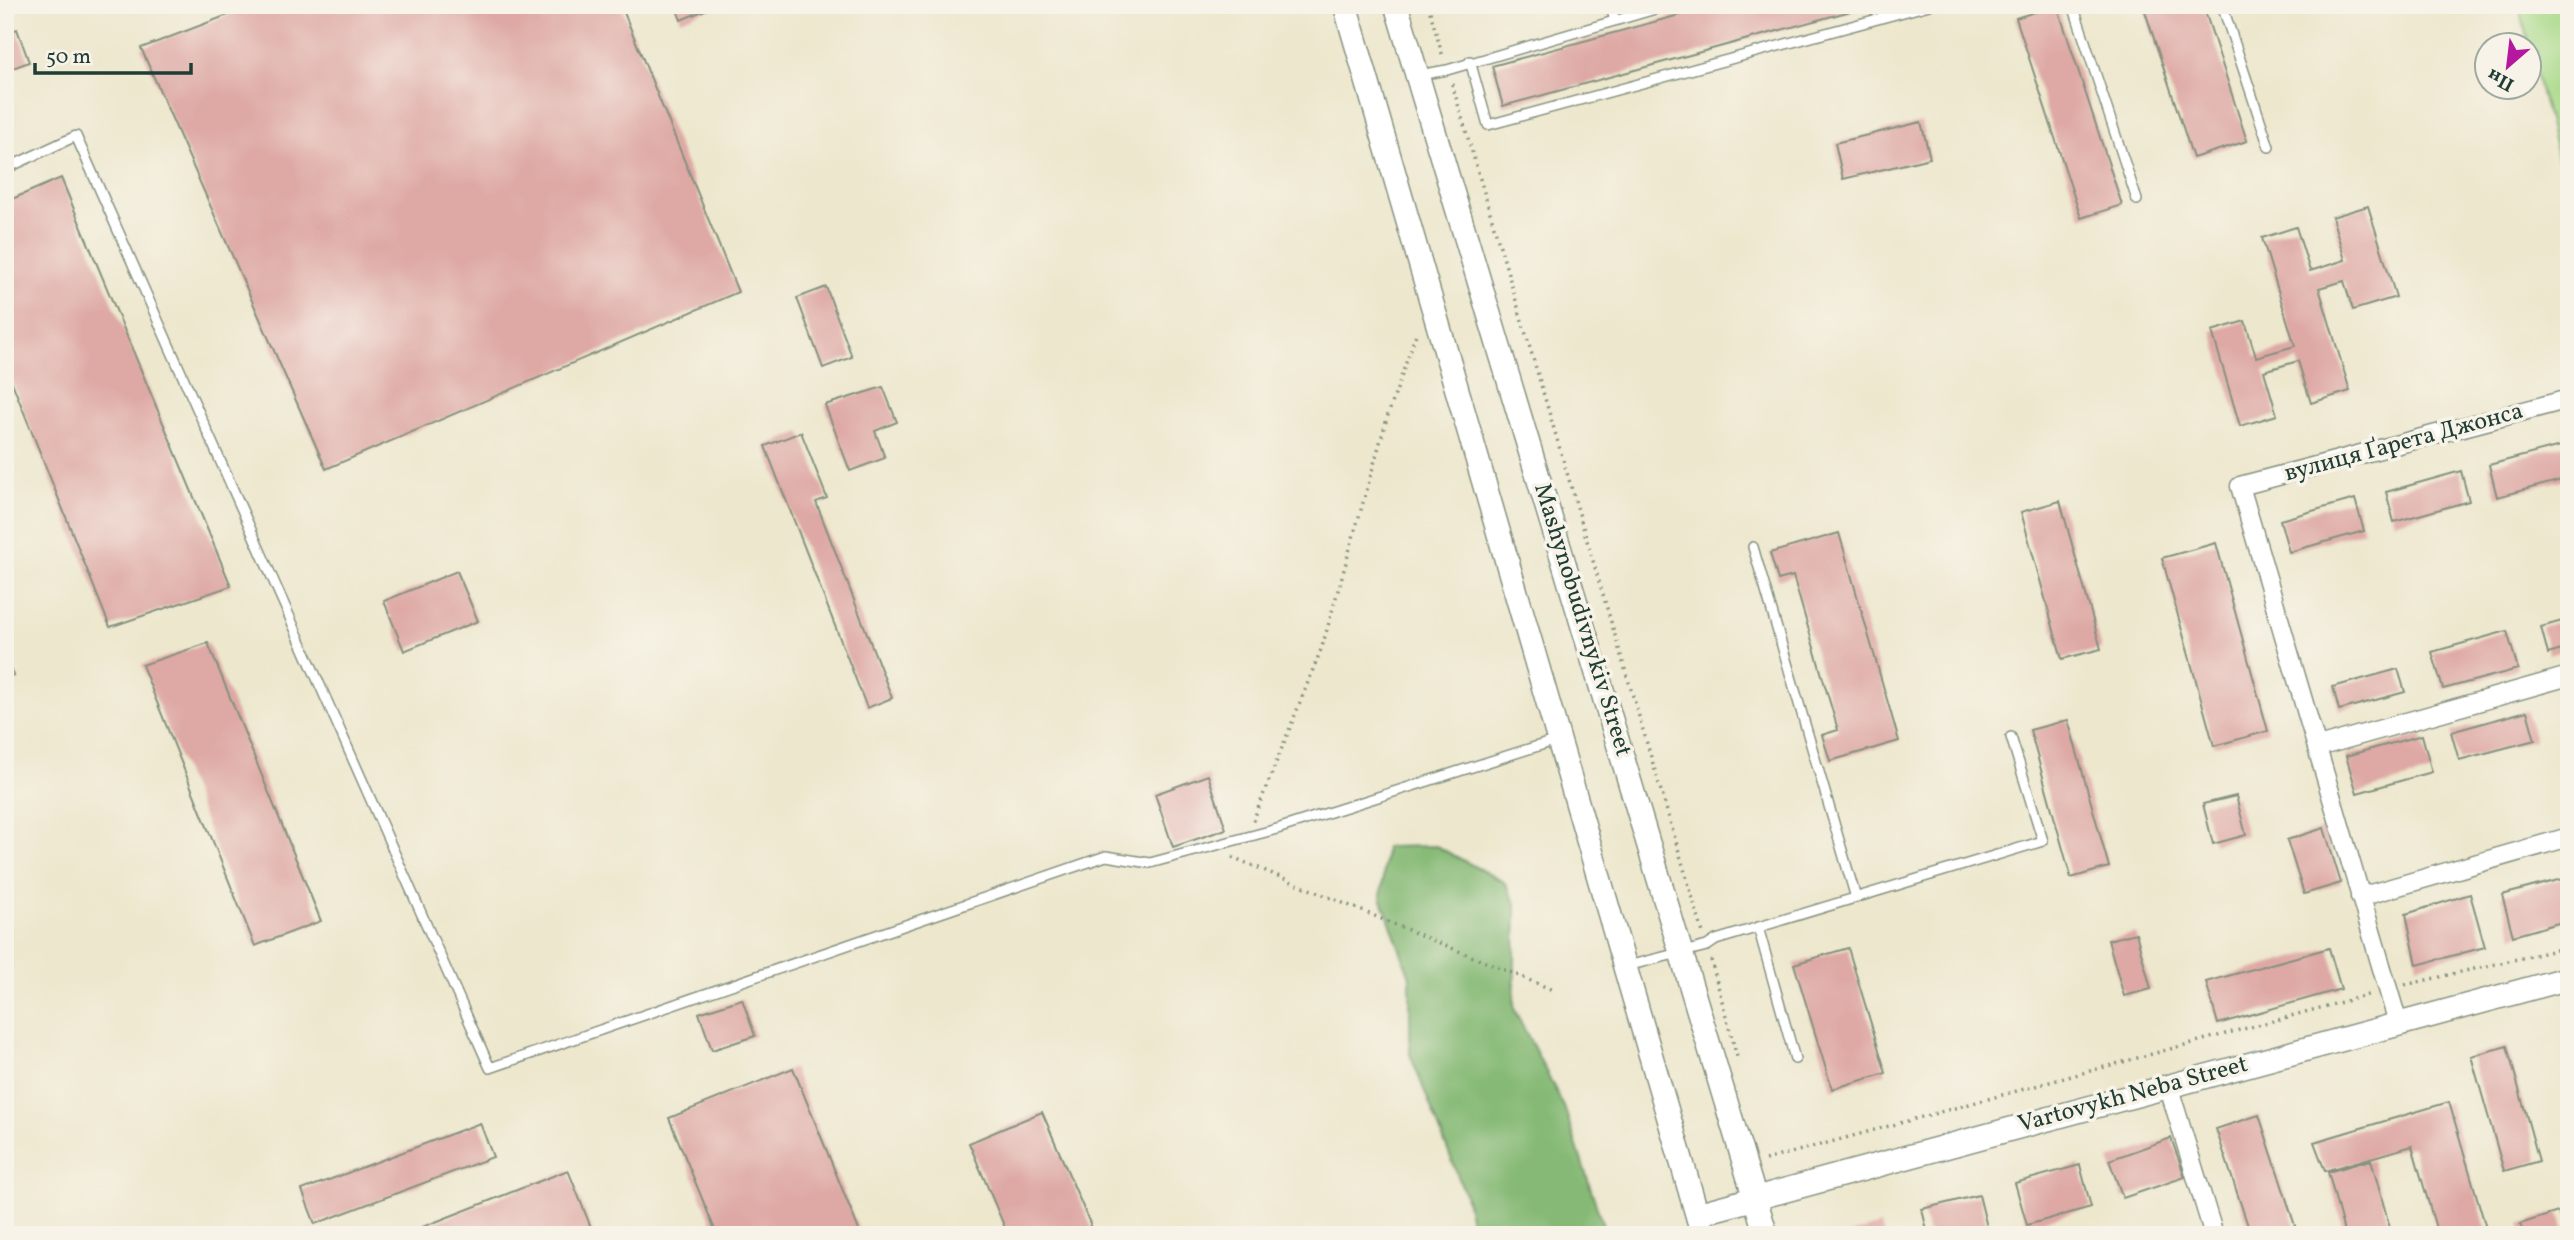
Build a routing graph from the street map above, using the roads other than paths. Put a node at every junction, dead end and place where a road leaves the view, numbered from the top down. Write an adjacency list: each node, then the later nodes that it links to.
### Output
1 (1345, 5): 18 (street)
2 (1396, 5): 10 (street, Mashynobudivnykiv Street)
3 (1610, 5): 8 (lane)
4 (1669, 5): 8 (lane)
5 (1929, 5): 9 (lane)
6 (2073, 5): 13 (lane)
7 (2222, 5): 11 (lane)
8 (1615, 20): 9 (lane)
9 (1470, 61): 10 (lane)
10 (1419, 75): 24 (street, Mashynobudivnykiv Street)
11 (2269, 147)
12 (5, 169): 18 (lane)
13 (2137, 200)
14 (2569, 399): 19 (street, вулиця Ґарета Джонса)
15 (1753, 547): 22 (lane)
16 (2569, 676): 19 (street)
17 (2011, 737): 22 (lane)
18 (1559, 740): 25 (street)
19 (2318, 747): 21 (street)
20 (2569, 837): 21 (street)
21 (2360, 897): 27 (street)
22 (1856, 898): 23 (lane)
23 (1758, 928): 24 (lane); 28 (lane)
24 (1682, 951): 25 (lane); 30 (street, Mashynobudivnykiv Street)
25 (1625, 967): 31 (street)
26 (2569, 978): 27 (street, Vartovykh Neba Street)
27 (2398, 1023): 29 (street, Vartovykh Neba Street)
28 (1795, 1059)
29 (2168, 1085): 30 (street, Vartovykh Neba Street); 33 (street)
30 (1756, 1197): 31 (street, Vartovykh Neba Street); 32 (street, Mashynobudivnykiv Street)
31 (1700, 1224)
32 (1766, 1235)
33 (2214, 1235)

